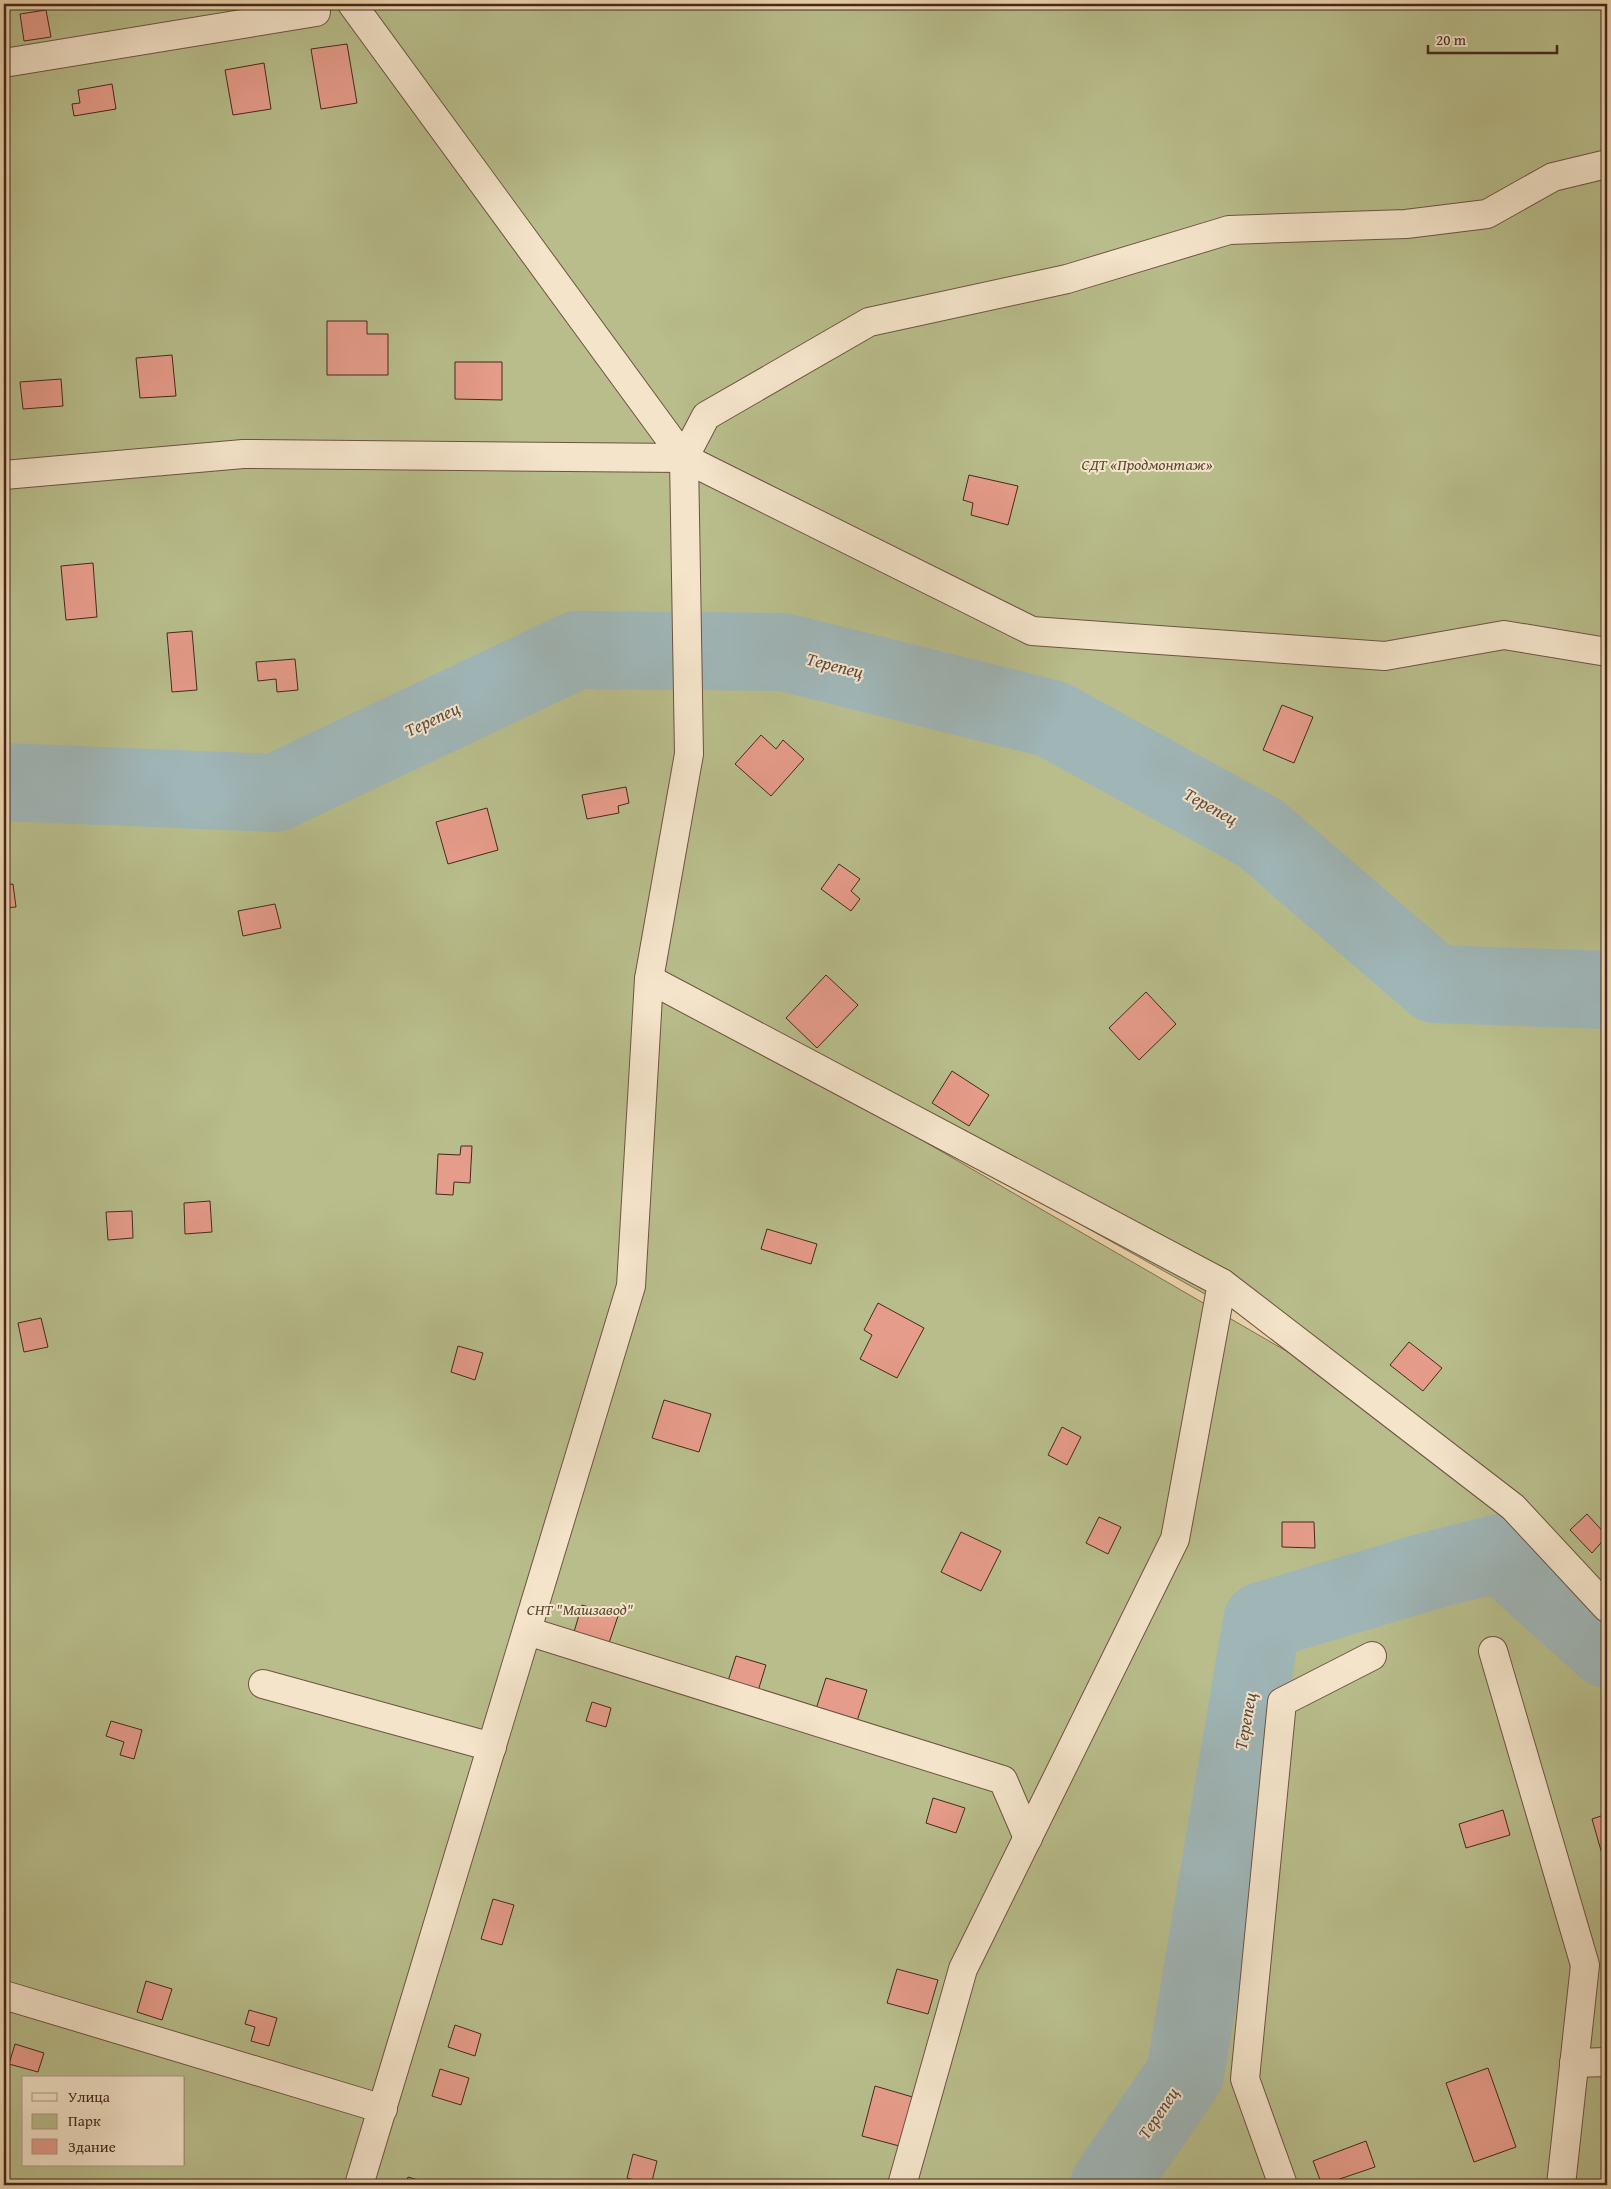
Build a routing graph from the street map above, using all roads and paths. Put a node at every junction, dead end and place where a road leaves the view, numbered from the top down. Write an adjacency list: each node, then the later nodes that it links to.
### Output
1 (315, 4): 3 (lane)
2 (352, 4): 5 (lane)
3 (4, 64)
4 (1607, 164): 5 (lane)
5 (684, 458): 6 (lane); 7 (lane); 8 (lane)
6 (4, 475)
7 (1607, 652)
8 (648, 979): 9 (lane); 11 (lane)
9 (1222, 1283): 10 (lane); 16 (lane)
10 (1607, 1608)
11 (527, 1631): 15 (lane); 16 (lane)
12 (1493, 1651): 19 (lane)
13 (1372, 1656): 23 (lane)
14 (263, 1684): 15 (lane)
15 (492, 1747): 20 (lane)
16 (1028, 1838): 22 (lane)
17 (4, 1995): 20 (lane)
18 (1607, 2062): 19 (lane)
19 (1574, 2064): 24 (lane)
20 (383, 2109): 21 (lane)
21 (359, 2185)
22 (902, 2185)
23 (1282, 2185)
24 (1561, 2185)

